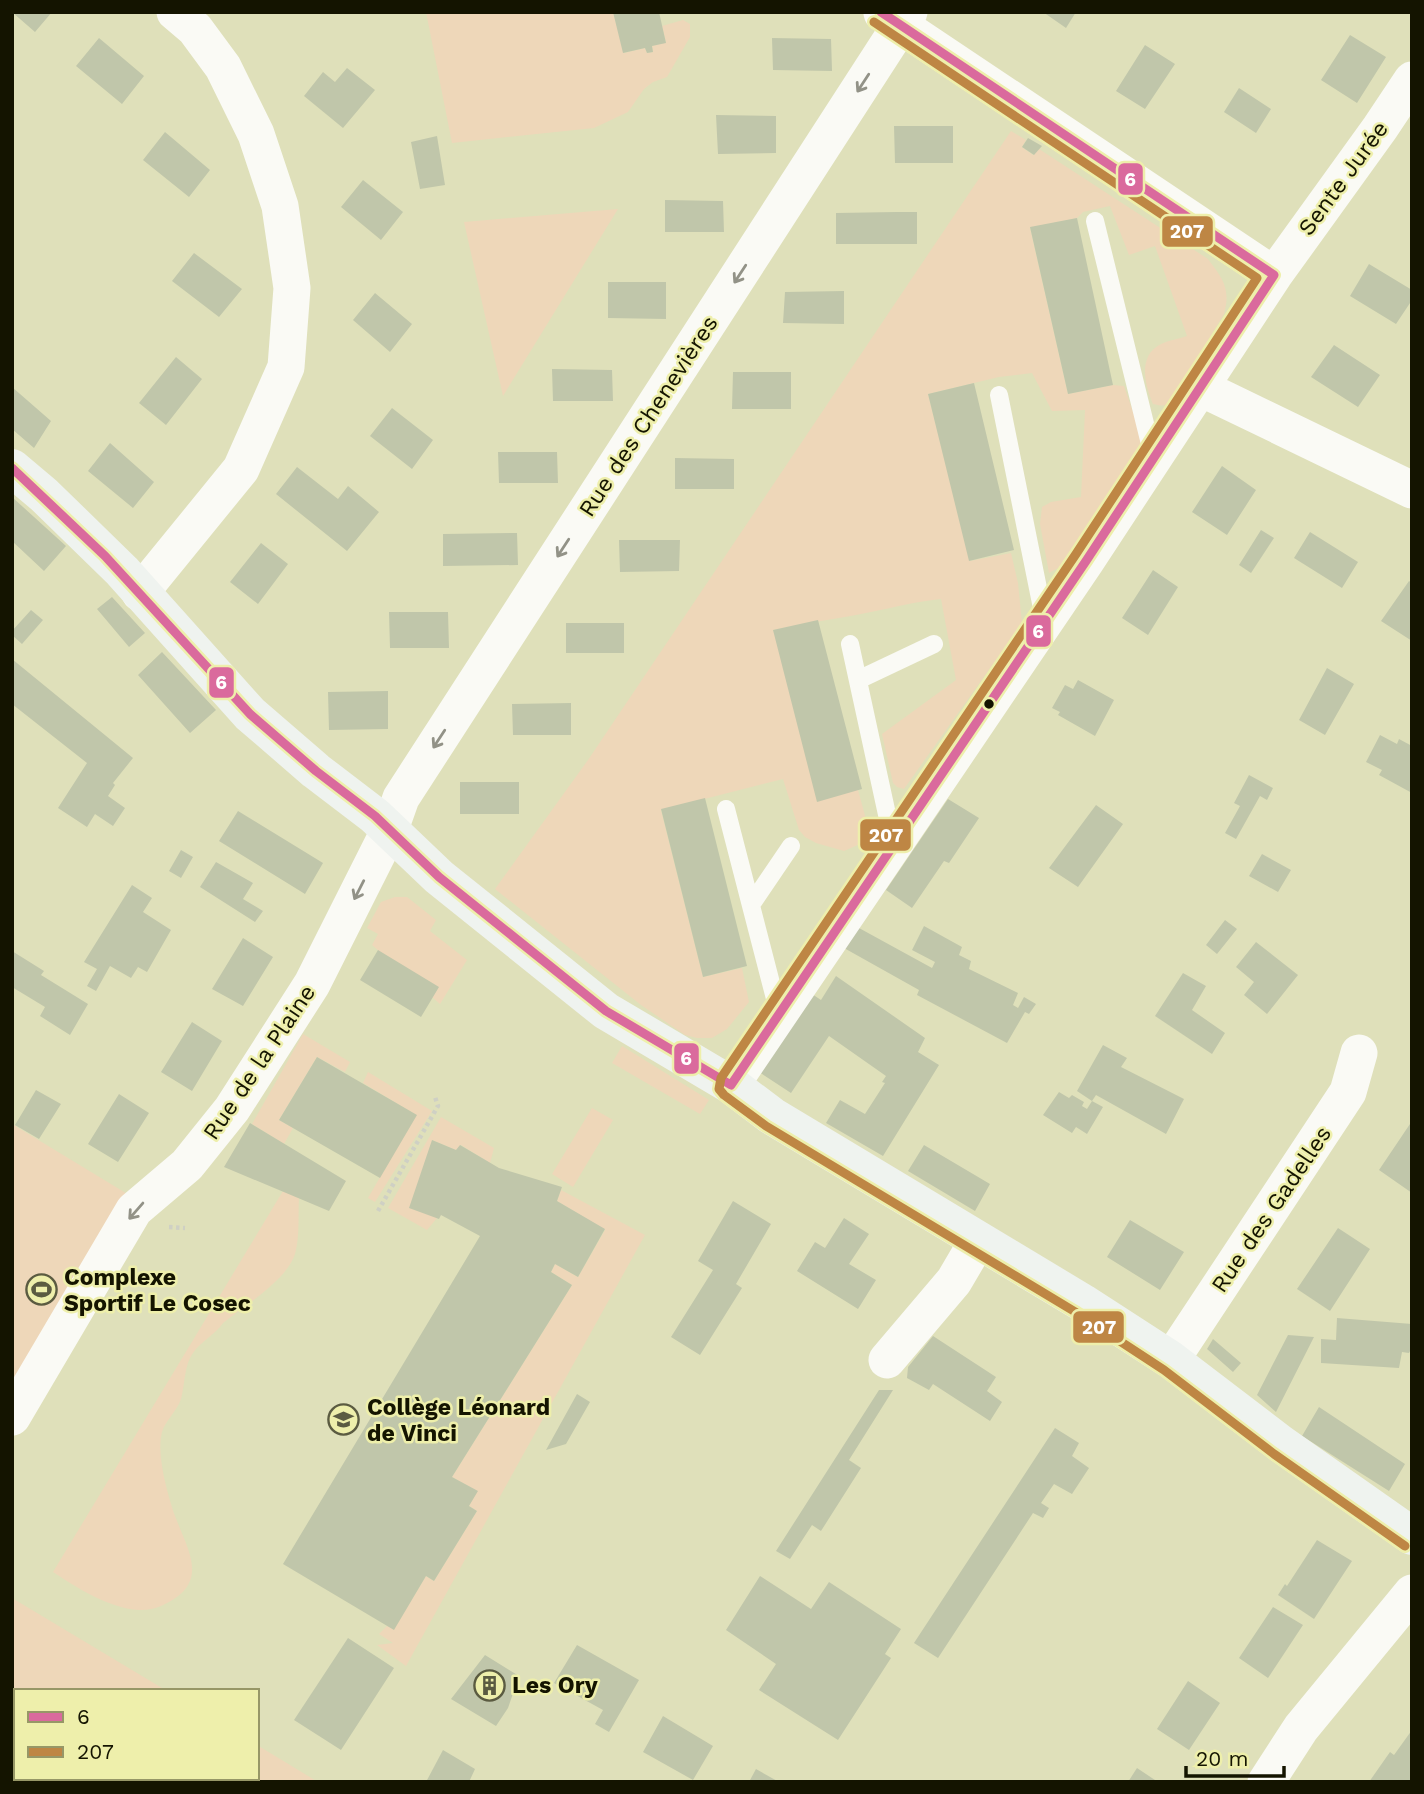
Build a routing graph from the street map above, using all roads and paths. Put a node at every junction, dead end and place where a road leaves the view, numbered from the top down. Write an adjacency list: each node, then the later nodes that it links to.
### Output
1 (175, 12): 11 (street)
2 (897, 17): 5 (street); 17 (street, Rue des Chenevières, one-way to 17)
3 (1412, 80): 5 (street, Sente Jurée)
4 (1095, 220): 8 (lane)
5 (1274, 275): 6 (street, Sente Jurée)
6 (1200, 388): 8 (street, Sente Jurée); 10 (street)
7 (999, 395): 12 (lane)
8 (1153, 460): 12 (street, Sente Jurée)
9 (12, 468): 11 (street)
10 (1412, 490)
11 (139, 593): 17 (street)
12 (1045, 621): 19 (street, Sente Jurée)
13 (850, 644): 15 (lane)
14 (934, 644): 15 (lane)
15 (858, 680): 19 (lane)
16 (726, 809): 20 (lane)
17 (390, 830): 23 (street); 31 (street, Rue de la Plaine, one-way to 31)
18 (791, 846): 20 (lane)
19 (894, 846): 21 (street, Sente Jurée)
20 (751, 905): 21 (lane)
21 (779, 1014): 23 (street, Sente Jurée)
22 (1359, 1053): 30 (street, Rue des Gadelles)
23 (731, 1085): 28 (street)
24 (435, 1097): 25 (path)
25 (378, 1212)
26 (169, 1227): 27 (path)
27 (185, 1228)
28 (978, 1240): 29 (street); 30 (street)
29 (887, 1360)
30 (1171, 1360): 32 (street)
31 (12, 1417)
32 (1412, 1536)
33 (1412, 1593): 34 (street)
34 (1266, 1782)

